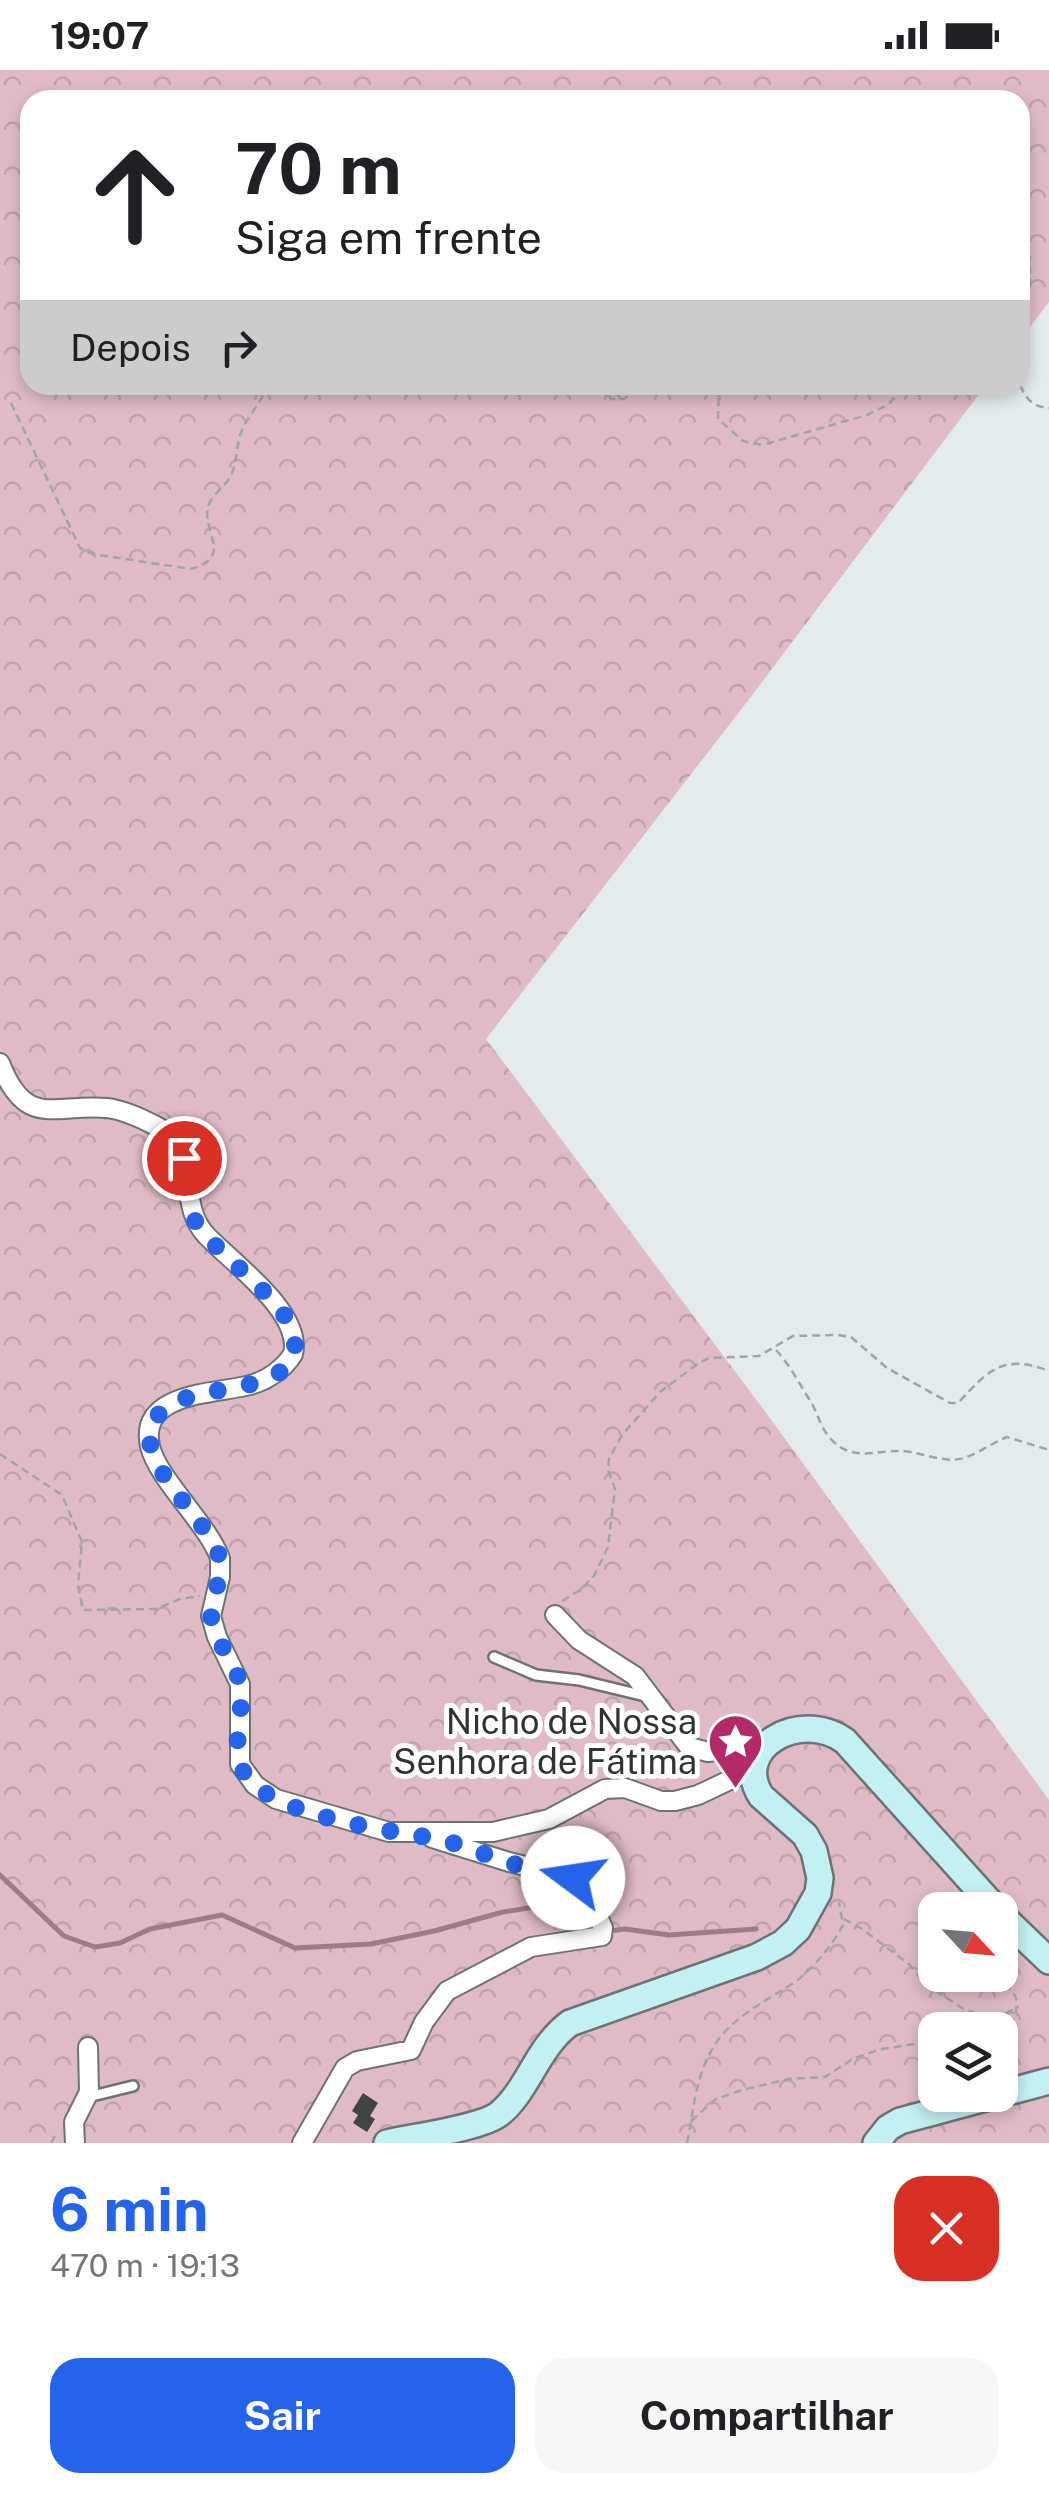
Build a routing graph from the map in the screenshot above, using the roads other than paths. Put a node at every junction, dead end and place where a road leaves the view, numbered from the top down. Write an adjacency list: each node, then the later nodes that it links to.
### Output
1 (0, 1063): 6 (street)
2 (555, 1616): 4 (street)
3 (494, 1657): 4 (lane)
4 (651, 1698): 5 (street)
5 (758, 1760): 6 (street); 7 (street); 16 (street)
6 (407, 1833): 15 (street)
7 (980, 1892)
8 (1018, 1931): 9 (street)
9 (1049, 1961)
10 (88, 2047): 13 (street)
11 (1049, 2081): 17 (street)
12 (133, 2086): 13 (lane)
13 (88, 2097): 14 (street)
14 (75, 2143)
15 (302, 2143)
16 (386, 2143)
17 (876, 2143)

